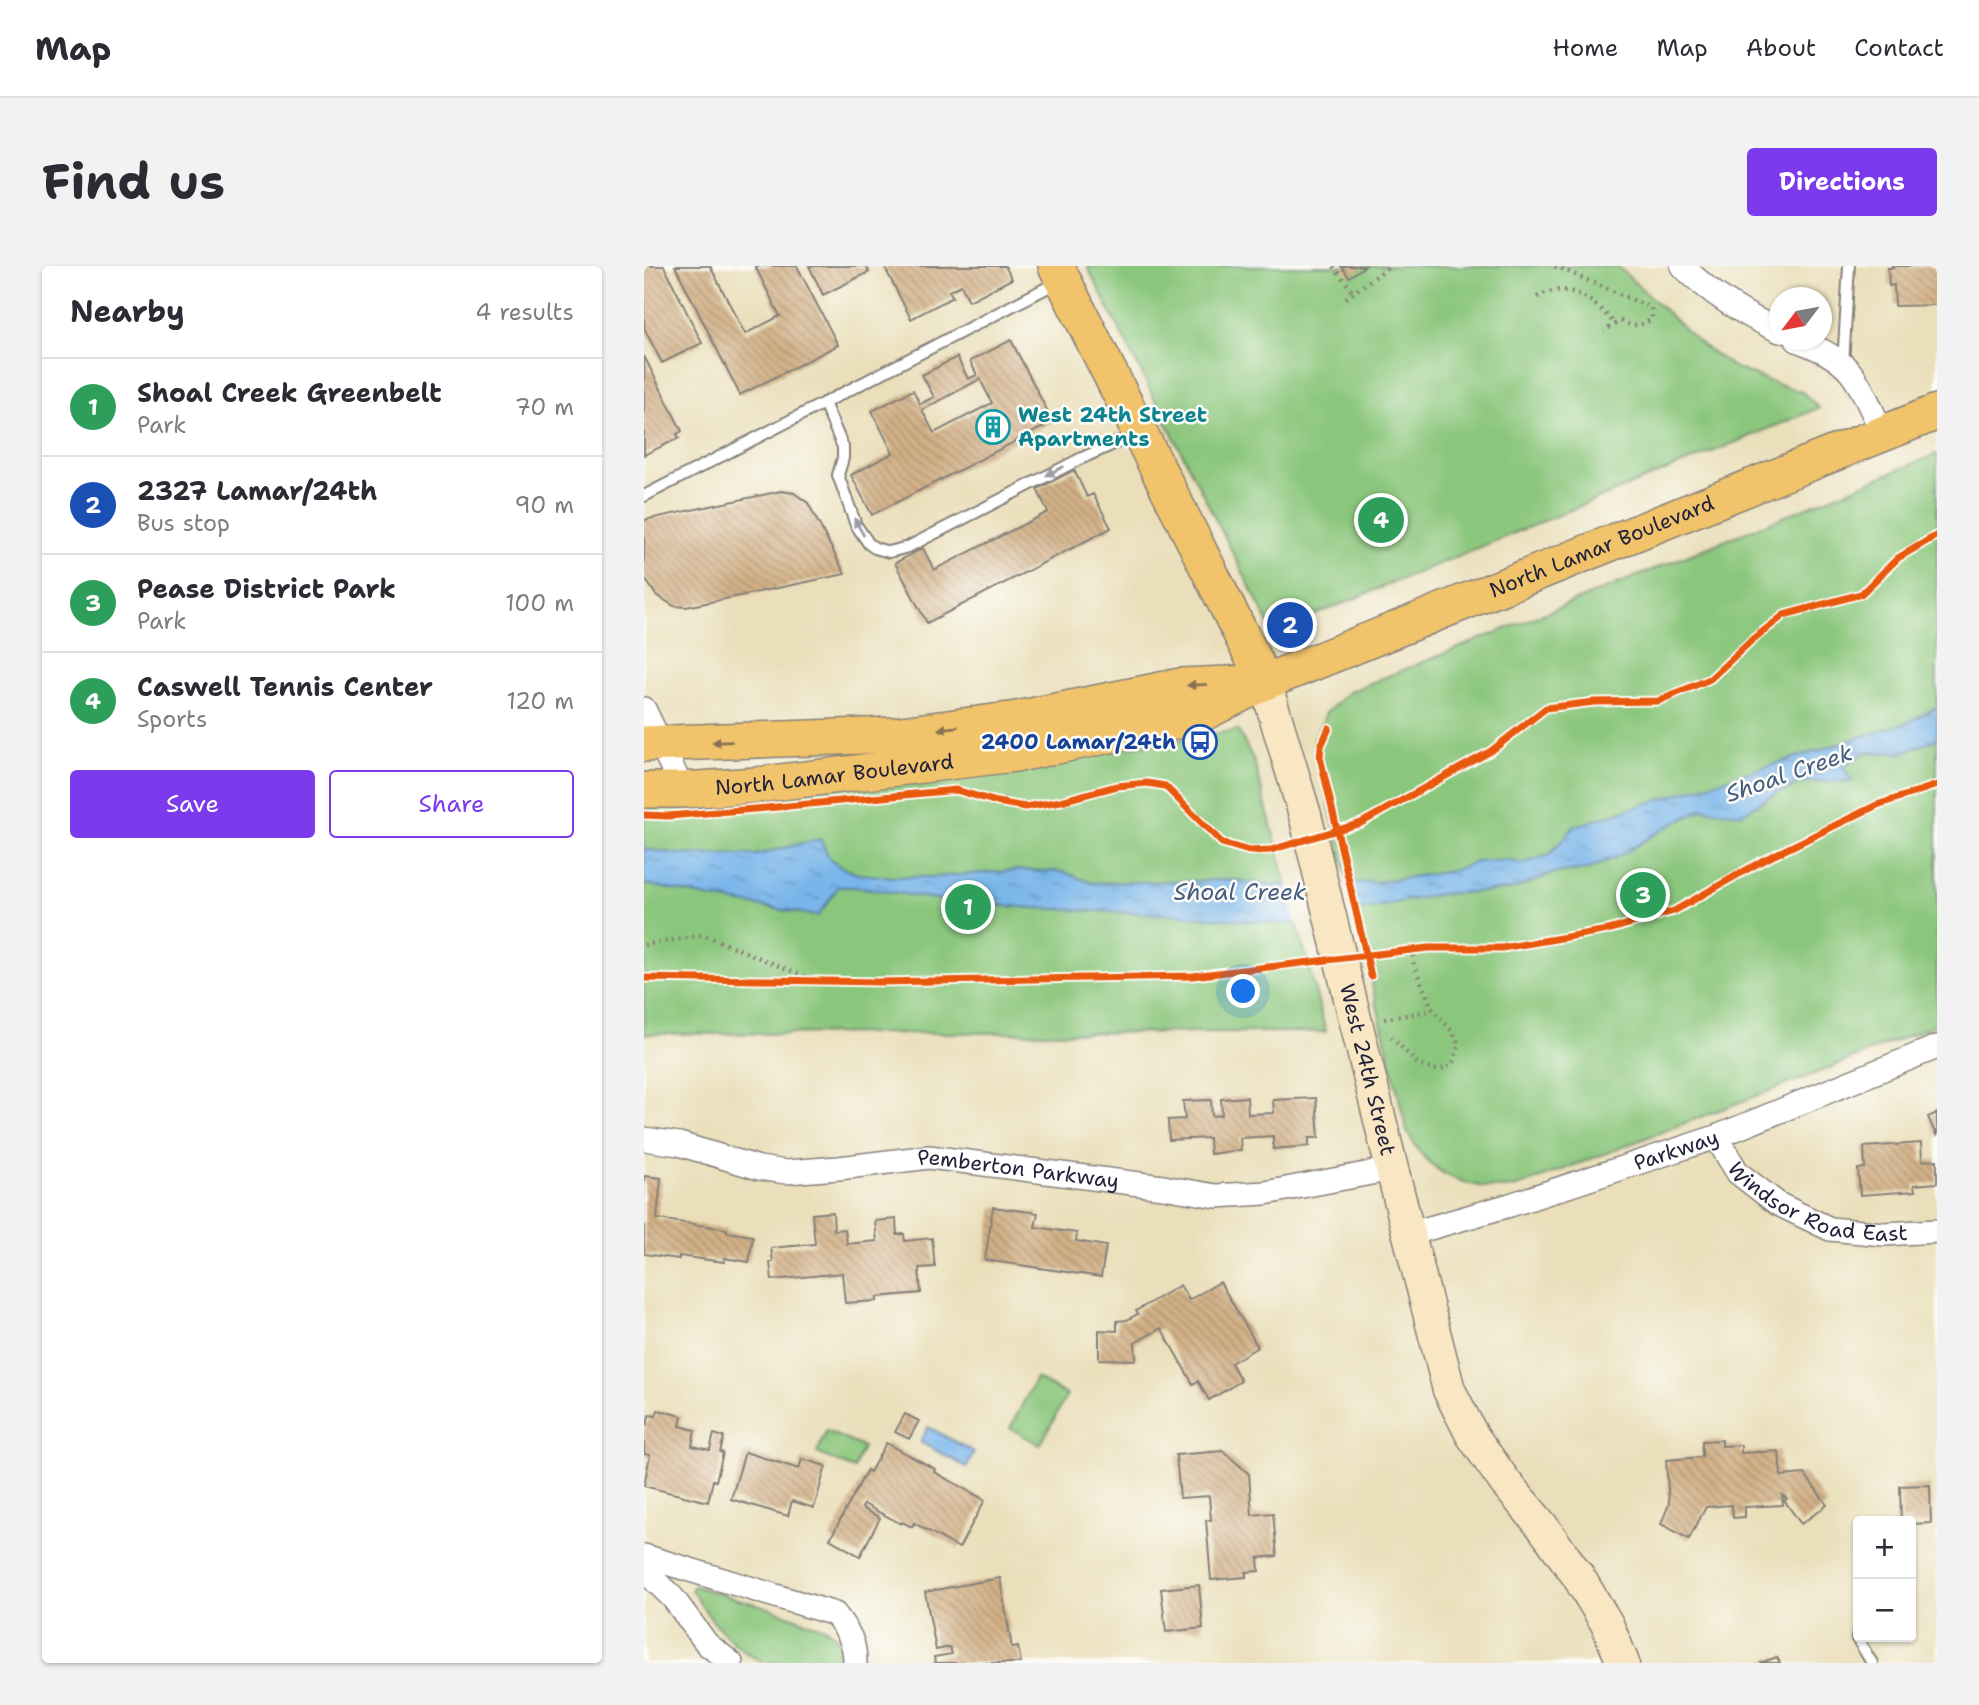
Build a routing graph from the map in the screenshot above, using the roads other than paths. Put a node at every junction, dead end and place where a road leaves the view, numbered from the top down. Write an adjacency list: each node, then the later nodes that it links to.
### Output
1 (1682, 266): 4 (street)
2 (1849, 266): 6 (lane)
3 (1059, 273): 7 (lane); 9 (main road, West 24th Street)
4 (1769, 326)
5 (1819, 350): 6 (street)
6 (1843, 364): 10 (street)
7 (824, 403): 9 (lane, one-way to 7); 11 (lane)
8 (1937, 412): 10 (main road, North Lamar Boulevard)
9 (1140, 433): 12 (main road, West 24th Street)
10 (1883, 434): 12 (main road, North Lamar Boulevard)
11 (644, 496)
12 (1265, 682): 14 (main road, North Lamar Boulevard, one-way to 14); 16 (main road, North Lamar Boulevard); 20 (main road, West 24th Street)
13 (644, 709): 14 (street)
14 (652, 744): 16 (street)
15 (644, 790): 16 (main road, North Lamar Boulevard)
16 (683, 790)
17 (1937, 1047): 18 (street, Parkway)
18 (1716, 1137): 21 (street, Windsor Road East); 22 (street, Parkway)
19 (644, 1139): 20 (street, Pemberton Parkway)
20 (1392, 1170): 22 (main road, West 24th Street)
21 (1937, 1231)
22 (1409, 1234): 28 (main road, West 24th Street)
23 (644, 1556): 27 (street)
24 (644, 1570): 26 (street)
25 (1859, 1642): 29 (lane)
26 (731, 1663)
27 (855, 1663)
28 (1623, 1663)
29 (1872, 1663)

